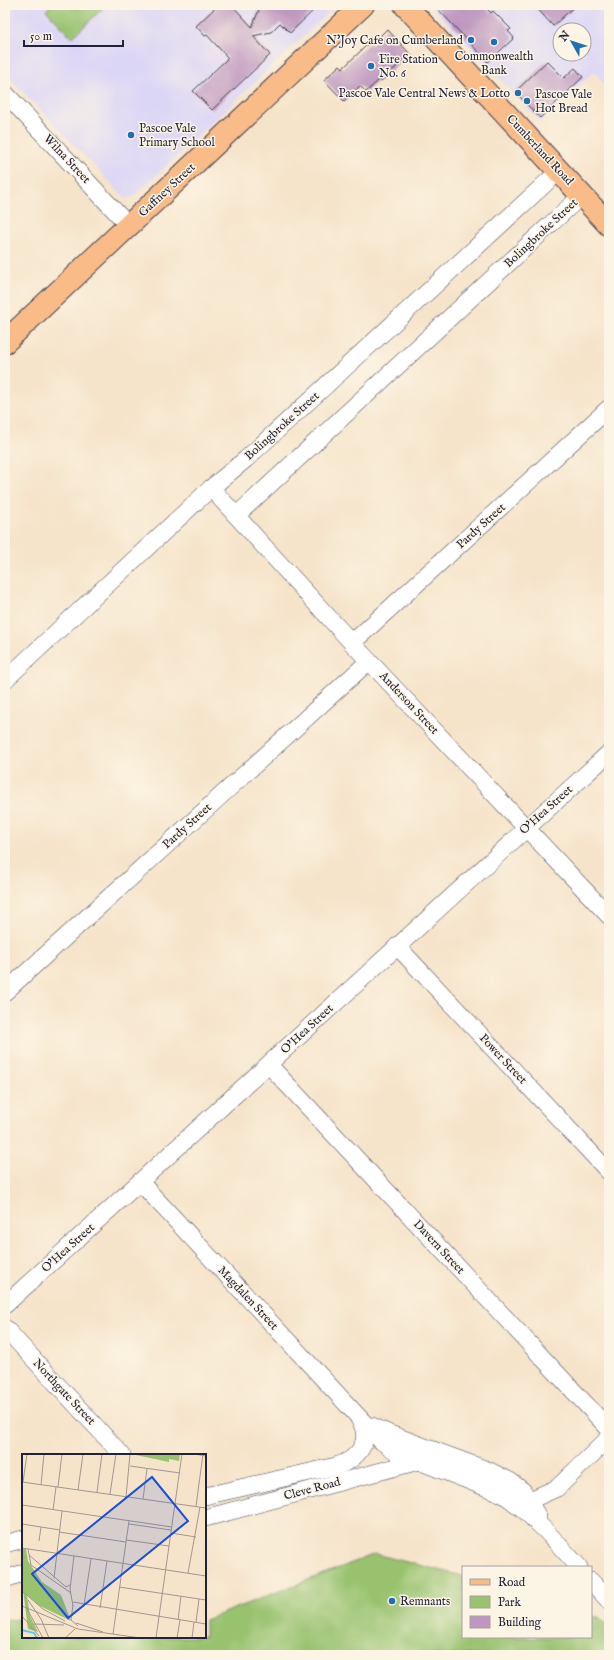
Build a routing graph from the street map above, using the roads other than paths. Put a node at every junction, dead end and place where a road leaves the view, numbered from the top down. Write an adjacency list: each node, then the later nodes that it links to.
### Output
1 (363, 5): 7 (main road, Gaffney Street)
2 (405, 5): 4 (main road, Cumberland Road)
3 (5, 93): 7 (street, Wilna Street)
4 (559, 171): 5 (main road, Cumberland Road); 10 (street, Bolingbroke Street)
5 (582, 195): 6 (main road, Cumberland Road); 11 (street, Bolingbroke Street)
6 (607, 219)
7 (129, 226): 8 (main road, Gaffney Street)
8 (5, 342)
9 (609, 408): 12 (street, Pardy Street)
10 (211, 488): 11 (street, Anderson Street); 14 (street, Bolingbroke Street)
11 (237, 515): 12 (street, Anderson Street)
12 (352, 643): 13 (street, Anderson Street)
13 (369, 661): 16 (street, Anderson Street); 19 (street, Pardy Street)
14 (5, 680)
15 (609, 753): 16 (street, O'Hea Street)
16 (527, 828): 17 (street, Anderson Street); 18 (street, O'Hea Street)
17 (609, 916)
18 (397, 946): 20 (street, O'Hea Street); 21 (street, Power Street)
19 (5, 992)
20 (269, 1065): 22 (street, O'Hea Street); 26 (street, Davern Street)
21 (609, 1172)
22 (140, 1182): 23 (street, O'Hea Street); 25 (street, Magdalen Street)
23 (5, 1305)
24 (5, 1328): 28 (street, Northgate Street)
25 (356, 1414): 29 (street, Magdalen Street); 30 (street, Cleve Road); 31 (street, Magdalen Street)
26 (609, 1429)
27 (609, 1438): 31 (street)
28 (121, 1454)
29 (419, 1461): 31 (street, Magdalen Street); 32 (street, Cleve Road)
30 (206, 1496)
31 (524, 1503): 35 (street, Magdalen Street)
32 (206, 1518)
33 (22, 1539): 34 (street)
34 (5, 1544)
35 (578, 1566)
36 (22, 1573): 37 (street)
37 (5, 1579)
38 (592, 1582): 39 (street)
39 (609, 1601)

